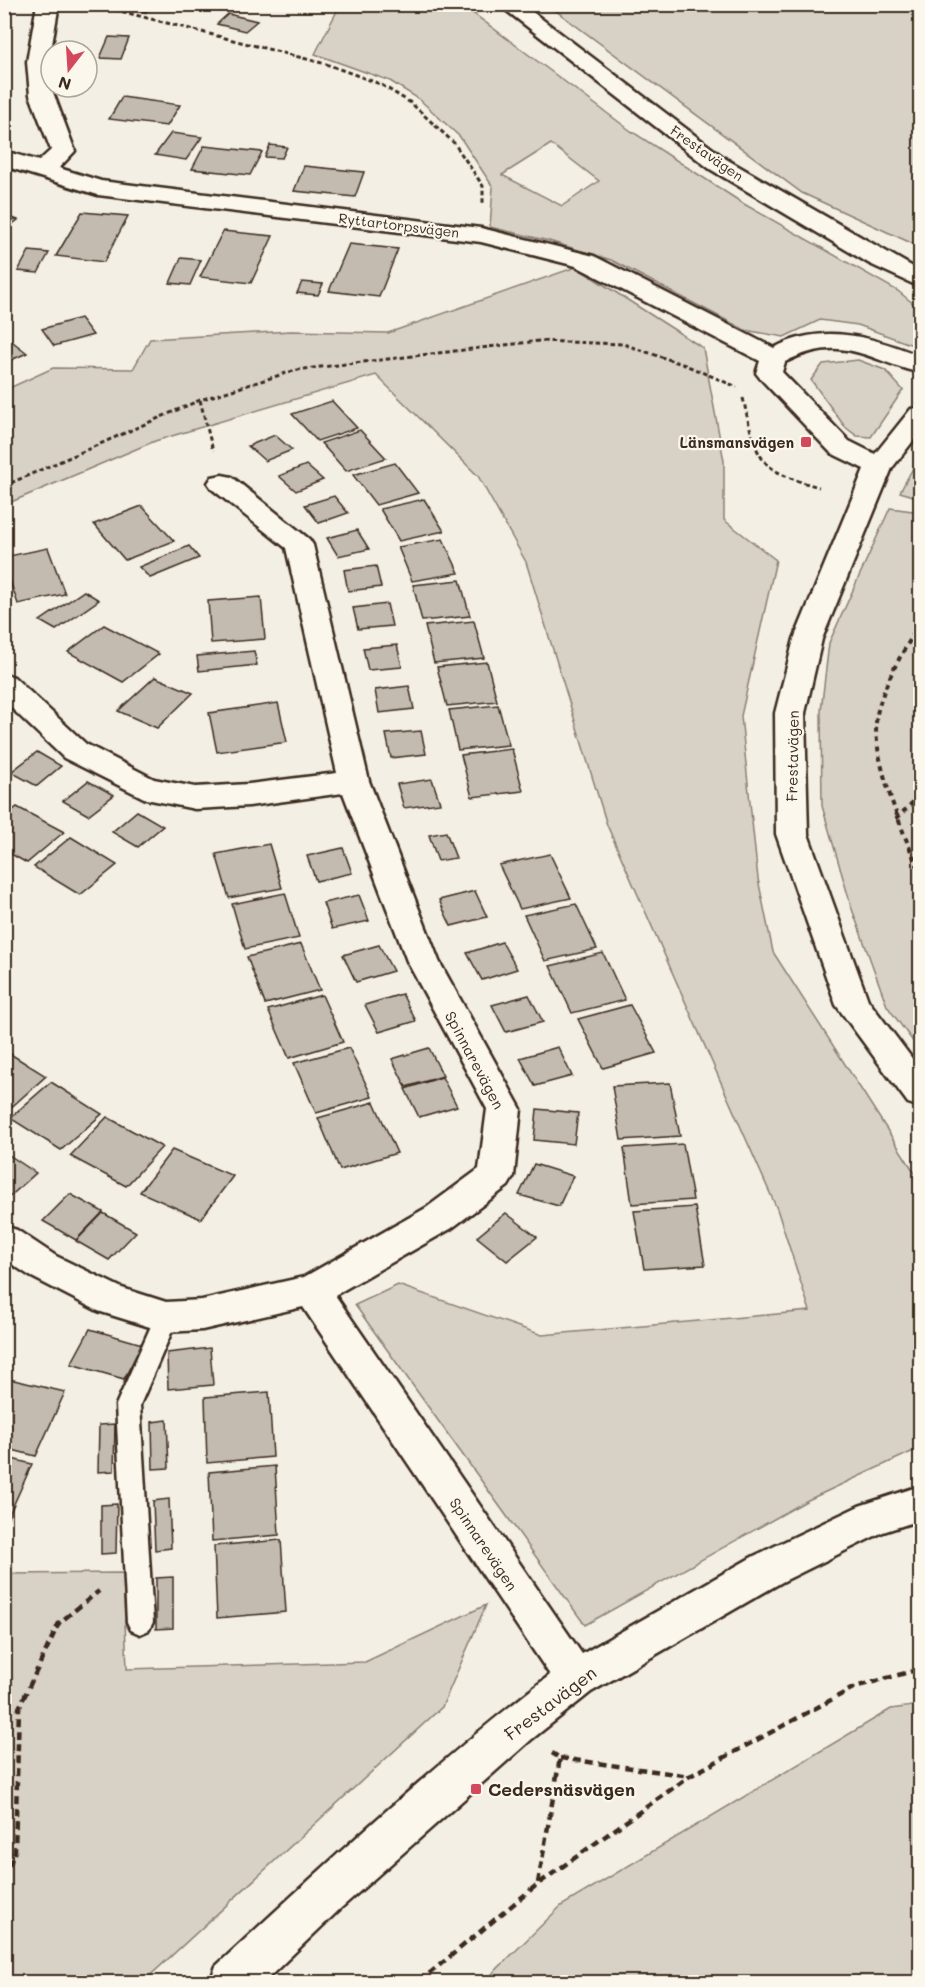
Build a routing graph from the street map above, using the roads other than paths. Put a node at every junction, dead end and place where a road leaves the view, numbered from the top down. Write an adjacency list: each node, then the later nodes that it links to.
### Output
1 (48, 4): 4 (street)
2 (508, 4): 5 (street, Frestavägen)
3 (4, 158): 4 (street, Ryttartorpsvägen)
4 (42, 171): 6 (street, Ryttartorpsvägen)
5 (921, 280)
6 (774, 358): 7 (street); 9 (street)
7 (921, 365)
8 (921, 415): 9 (street, Frestavägen)
9 (879, 466): 13 (street, Frestavägen)
10 (222, 483): 12 (street, Spinnarevägen)
11 (4, 684): 12 (street)
12 (354, 781): 15 (street, Spinnarevägen)
13 (921, 1094)
14 (4, 1240): 16 (street, Spinnarevägen)
15 (312, 1290): 16 (street, Spinnarevägen); 19 (street, Spinnarevägen)
16 (166, 1317): 18 (lane)
17 (921, 1503): 19 (street, Frestavägen)
18 (140, 1622)
19 (576, 1679): 20 (street, Frestavägen)
20 (231, 1983)

